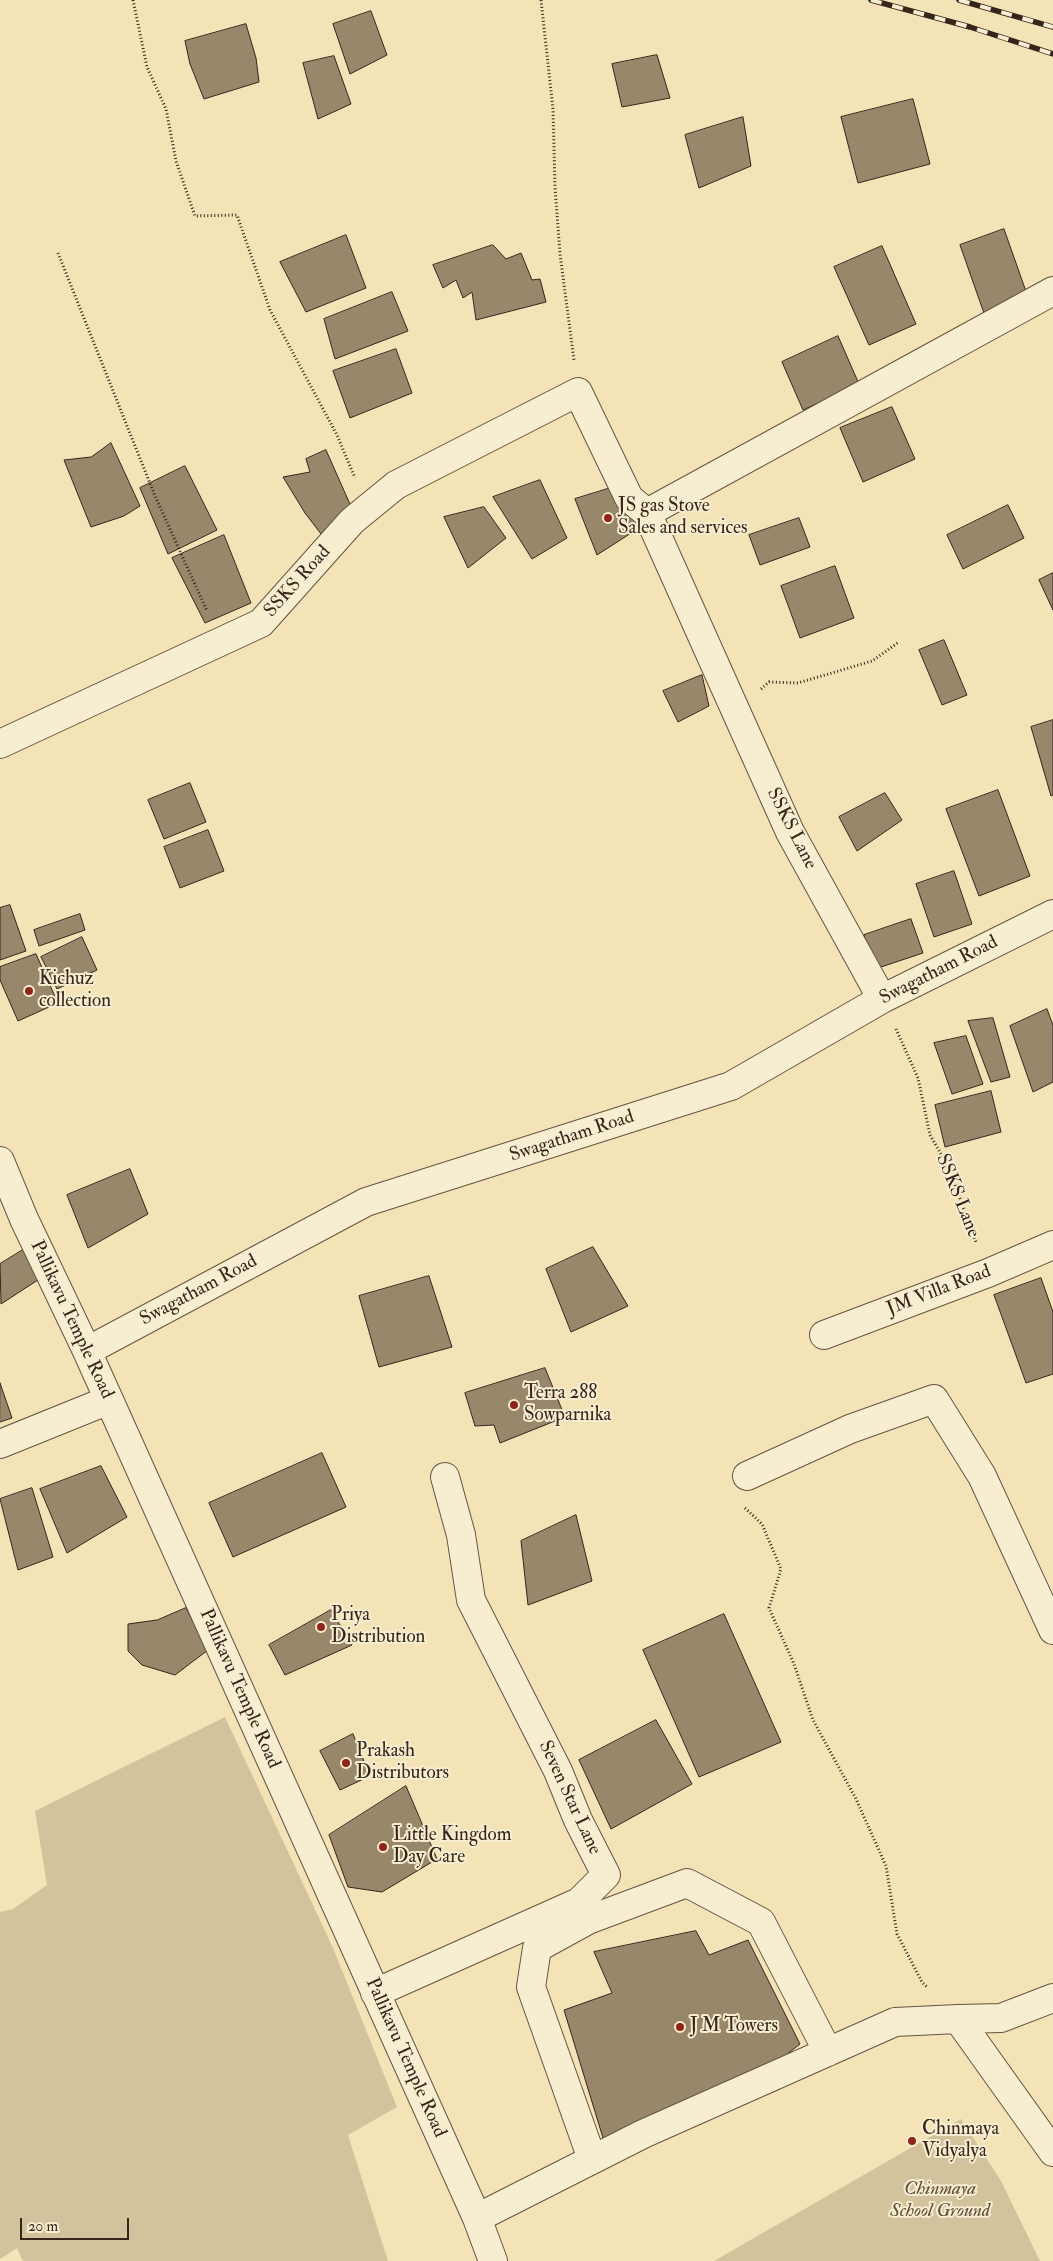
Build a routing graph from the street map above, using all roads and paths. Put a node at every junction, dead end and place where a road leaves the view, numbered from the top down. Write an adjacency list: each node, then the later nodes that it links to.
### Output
1 (133, 0): 6 (path)
2 (541, 0): 5 (path)
3 (58, 252): 8 (path)
4 (1053, 291): 7 (street)
5 (578, 392): 6 (street, SSKS Road); 7 (street, SSKS Lane)
6 (374, 503): 8 (street, SSKS Road)
7 (647, 513): 10 (street, SSKS Lane)
8 (220, 642): 11 (street, SSKS Road)
9 (899, 642): 10 (path)
10 (736, 710): 13 (street, SSKS Lane)
11 (0, 744)
12 (1053, 914): 13 (street, Swagatham Road)
13 (882, 999): 16 (path, SSKS Lane); 18 (street, Swagatham Road)
14 (0, 1161): 18 (street, Pallikavu Temple Road)
15 (1053, 1245): 16 (street, JM Villa Road)
16 (988, 1273): 17 (street, JM Villa Road)
17 (824, 1335)
18 (87, 1351): 19 (street, Pallikavu Temple Road)
19 (109, 1400): 20 (street); 25 (street, Pallikavu Temple Road)
20 (0, 1444)
21 (747, 1476): 24 (street)
22 (445, 1477): 25 (street, Seven Star Lane)
23 (744, 1508): 27 (path)
24 (1053, 1630)
25 (375, 1993): 31 (street, Pallikavu Temple Road)
26 (1053, 1998): 27 (street)
27 (958, 2019): 28 (street); 29 (street)
28 (828, 2052): 30 (street); 30 (street)
29 (1053, 2152)
30 (592, 2159): 31 (street)
31 (477, 2218): 32 (street, Pallikavu Temple Road)
32 (493, 2261)

